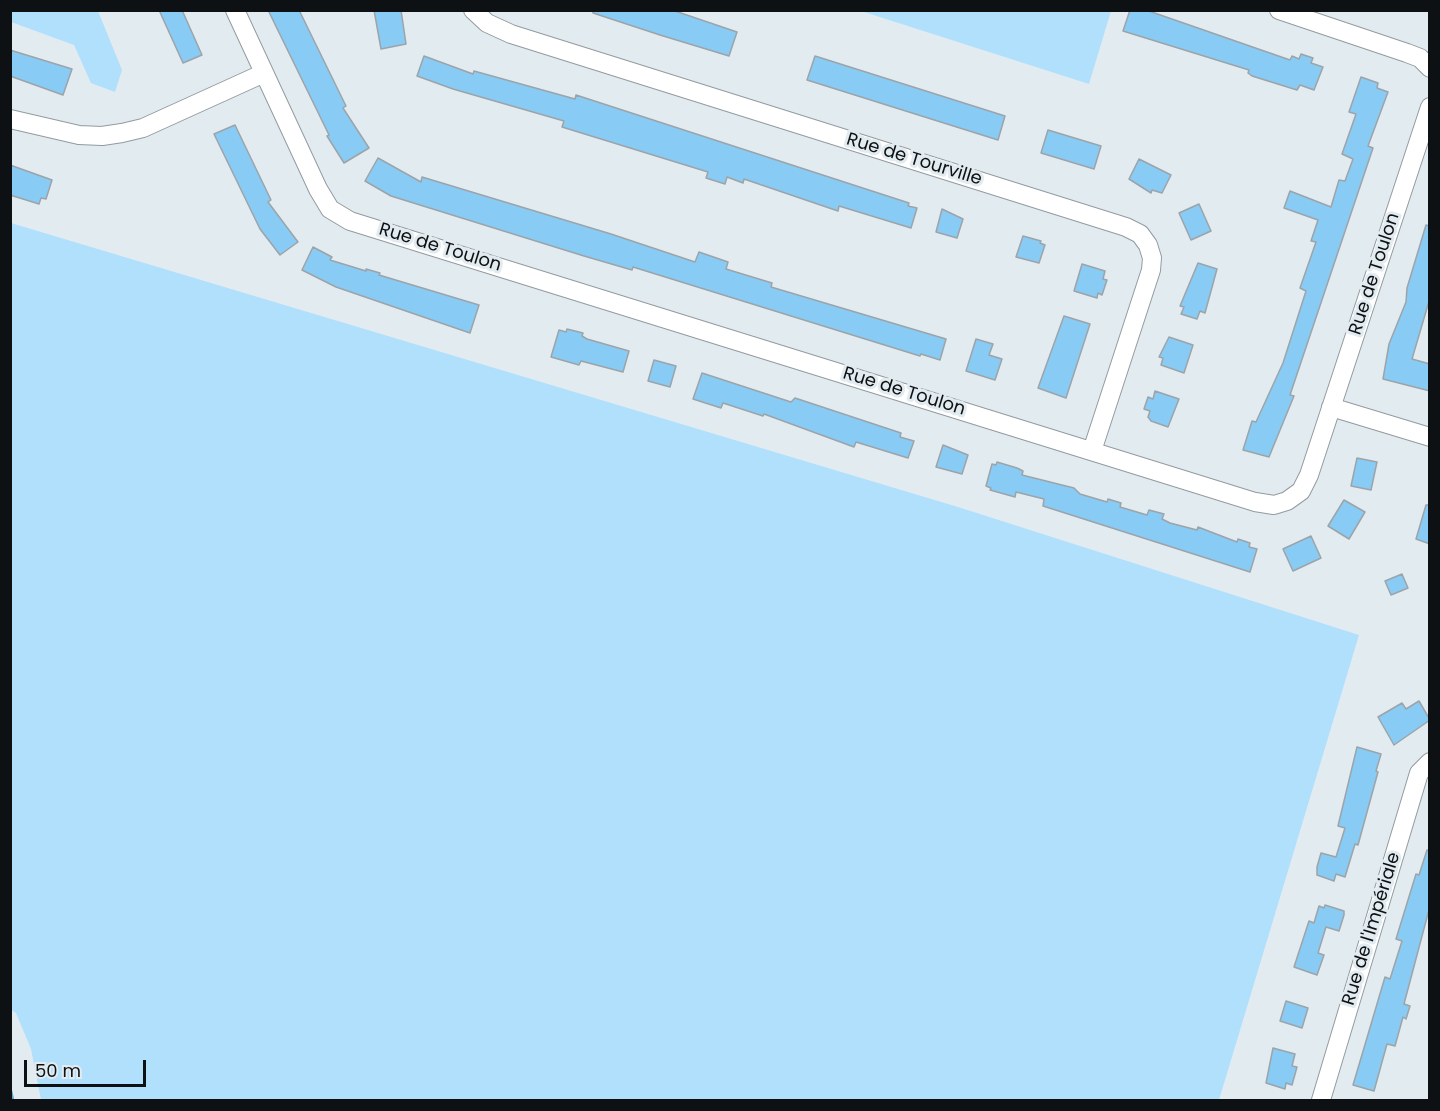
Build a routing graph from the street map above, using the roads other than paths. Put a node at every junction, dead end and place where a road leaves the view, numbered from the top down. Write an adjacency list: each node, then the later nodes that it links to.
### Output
1 (234, 10): 5 (street, Rue de Toulon)
2 (473, 10): 10 (street, Rue de Tourville)
3 (1279, 10): 4 (street)
4 (1430, 68)
5 (262, 74): 7 (street); 10 (street, Rue de Toulon)
6 (1430, 107): 8 (street, Rue de Toulon)
7 (10, 119)
8 (1331, 407): 9 (street); 10 (street, Rue de Toulon)
9 (1430, 438)
10 (1092, 451)
11 (1430, 762): 12 (street, Rue de l'Impériale)
12 (1321, 1101)

